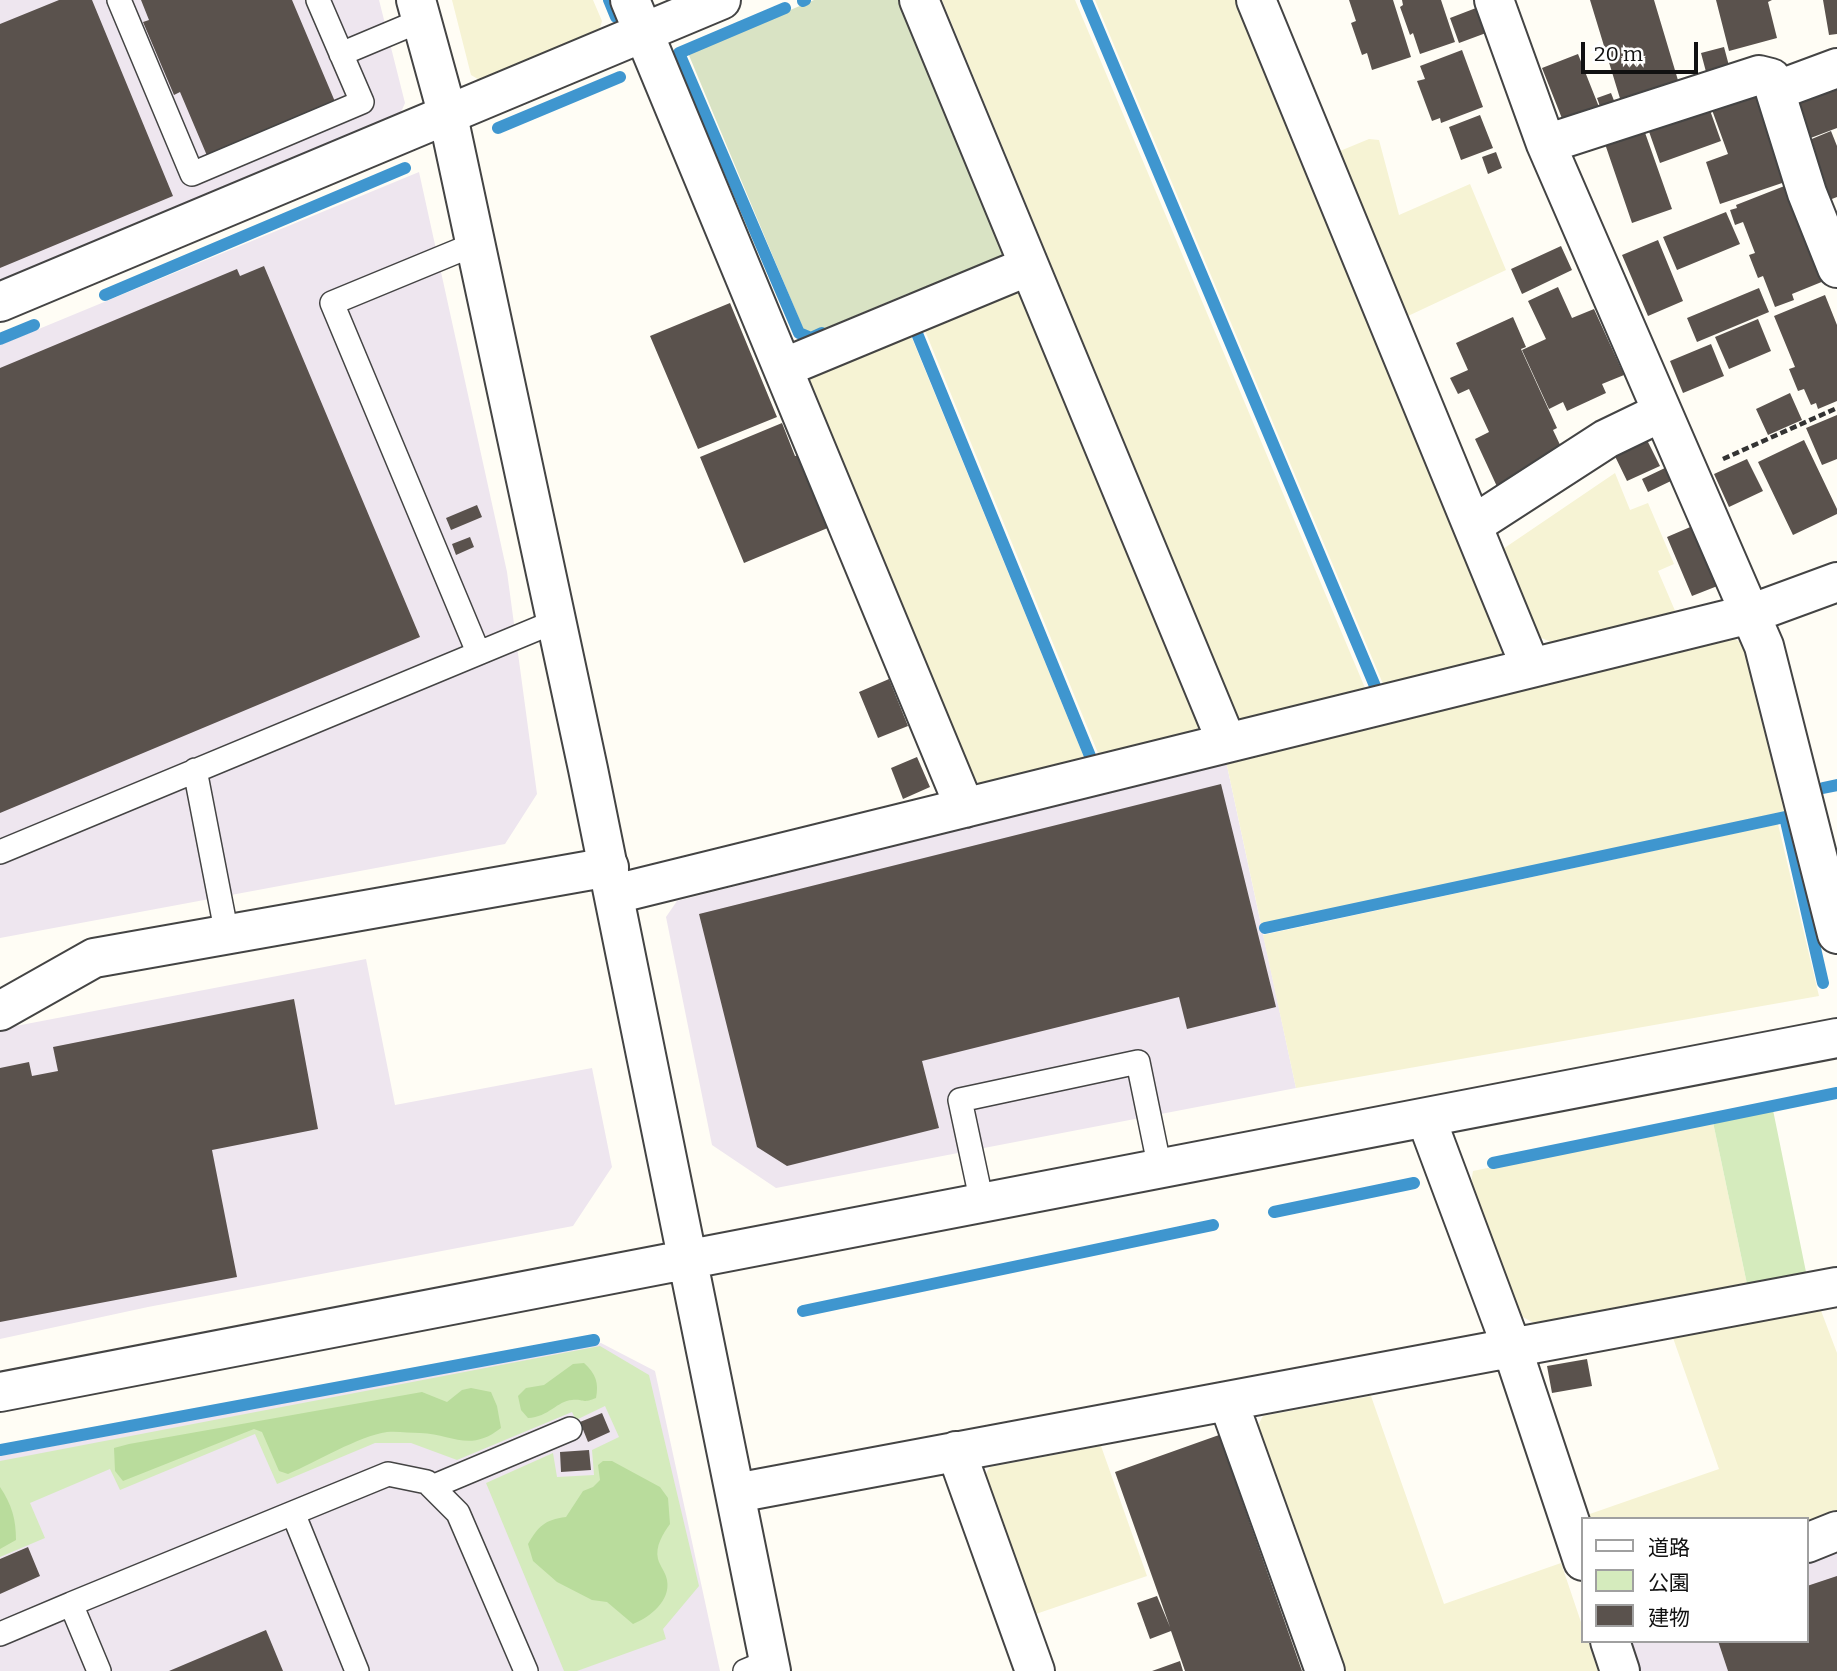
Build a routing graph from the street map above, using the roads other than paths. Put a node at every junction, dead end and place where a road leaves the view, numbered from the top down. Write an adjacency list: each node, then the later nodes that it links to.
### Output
1 (119, 0): 9 (lane)
2 (318, 0): 9 (lane)
3 (721, 0): 8 (street)
4 (919, 0): 15 (street)
5 (1256, 0): 20 (street)
6 (1494, 0): 13 (street)
7 (419, 10): 9 (lane); 12 (street)
8 (637, 16): 12 (street); 18 (street)
9 (341, 54)
10 (1837, 68): 11 (street)
11 (1775, 91): 13 (street); 16 (street)
12 (448, 116): 14 (street); 17 (street)
13 (1546, 144): 19 (street)
14 (475, 244): 23 (street); 24 (lane)
15 (1029, 266): 18 (street); 26 (street)
16 (1837, 268)
17 (0, 302)
18 (783, 368): 28 (street)
19 (1662, 412): 20 (street); 22 (street)
20 (1473, 526): 25 (street)
21 (1837, 582): 22 (street)
22 (1750, 614): 25 (street); 29 (street)
23 (556, 621): 24 (lane); 31 (street)
24 (478, 652): 27 (lane)
25 (1531, 668): 26 (street)
26 (1227, 743): 28 (street)
27 (195, 770): 30 (lane); 33 (lane)
28 (965, 808): 31 (street)
29 (1822, 811): 32 (street)
30 (0, 852)
31 (612, 881): 33 (street); 39 (street)
32 (1837, 933)
33 (227, 934): 34 (street)
34 (0, 1010)
35 (1837, 1038): 36 (street)
36 (1426, 1118): 37 (street); 41 (street)
37 (1160, 1169): 38 (street); 38 (lane)
38 (982, 1203): 39 (street)
39 (687, 1260): 42 (street); 47 (street)
40 (1837, 1287): 41 (street)
41 (1511, 1348): 43 (street); 51 (street)
42 (0, 1392)
43 (1228, 1401): 45 (street); 60 (street)
44 (570, 1429): 46 (lane)
45 (956, 1451): 47 (street); 59 (street)
46 (432, 1487): 48 (lane); 58 (lane)
47 (736, 1493): 55 (street)
48 (293, 1513): 52 (lane); 57 (lane)
49 (1837, 1531): 50 (street)
50 (1809, 1542)
51 (1582, 1559)
52 (71, 1604): 53 (lane); 56 (lane)
53 (0, 1633)
54 (1611, 1643): 61 (street)
55 (762, 1668)
56 (99, 1671)
57 (357, 1671)
58 (526, 1671)
59 (1035, 1671)
60 (1325, 1671)
61 (1620, 1671)

